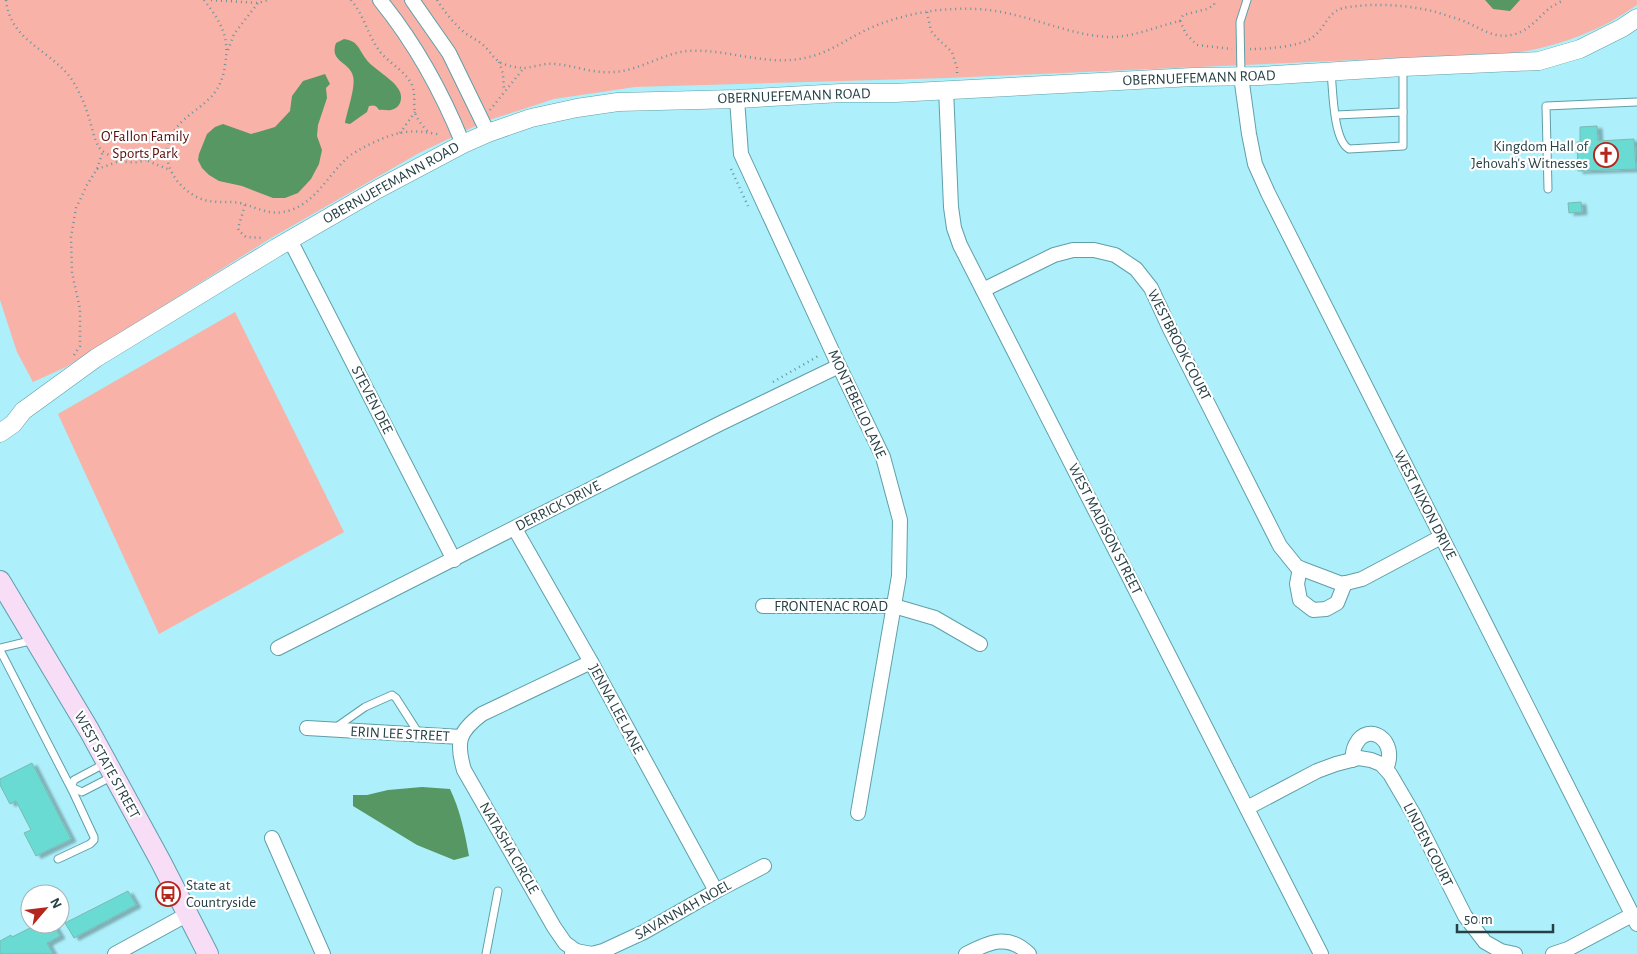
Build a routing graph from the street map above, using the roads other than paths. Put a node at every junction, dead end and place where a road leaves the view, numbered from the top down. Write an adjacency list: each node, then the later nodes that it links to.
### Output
1 (380, 0): 14 (street)
2 (412, 0): 13 (street)
3 (1248, 0): 7 (lane)
4 (1637, 18): 5 (street, OBERNUEFEMANN ROAD)
5 (1403, 67): 6 (street, OBERNUEFEMANN ROAD); 11 (lane)
6 (1331, 72): 7 (street, OBERNUEFEMANN ROAD); 12 (lane)
7 (1241, 76): 8 (street, OBERNUEFEMANN ROAD); 23 (street, WEST NIXON DRIVE)
8 (952, 83): 9 (street, OBERNUEFEMANN ROAD); 17 (street, WEST MADISON STREET)
9 (737, 99): 13 (street, OBERNUEFEMANN ROAD); 18 (street, MONTEBELLO LANE)
10 (1637, 102): 15 (lane)
11 (1403, 112): 12 (lane); 12 (lane)
12 (1336, 115)
13 (488, 133): 14 (street, OBERNUEFEMANN ROAD)
14 (463, 144): 16 (street, OBERNUEFEMANN ROAD)
15 (1548, 189)
16 (290, 240): 19 (street, OBERNUEFEMANN ROAD); 24 (street, STEVEN DEE)
17 (983, 290): 25 (street, WESTBROOK COURT); 43 (street, WEST MADISON STREET)
18 (839, 366): 22 (street, DERRICK DRIVE); 29 (street, MONTEBELLO LANE)
19 (23, 411): 20 (street); 21 (street)
20 (0, 420)
21 (0, 433)
22 (515, 529): 24 (street, DERRICK DRIVE); 34 (street, JENNA LEE LANE)
23 (1441, 537): 27 (street); 51 (street, WEST NIXON DRIVE)
24 (454, 560): 32 (street, DERRICK DRIVE)
25 (1300, 568): 27 (street, WESTBROOK COURT); 27 (street)
26 (0, 580): 30 (main road, WEST STATE STREET)
27 (1345, 583)
28 (763, 606): 29 (street, FRONTENAC ROAD)
29 (894, 606): 31 (street, FRONTENAC ROAD); 44 (street, MONTEBELLO LANE)
30 (35, 639): 33 (lane); 40 (main road, WEST STATE STREET)
31 (980, 644)
32 (278, 648)
33 (0, 649): 42 (lane)
34 (591, 662): 38 (street, ERIN LEE STREET); 49 (street, JENNA LEE LANE)
35 (307, 728): 36 (street, ERIN LEE STREET)
36 (332, 730): 37 (street, ERIN LEE STREET); 37 (lane)
37 (419, 735): 38 (street, ERIN LEE STREET)
38 (461, 737): 52 (street, NATASHA CIRCLE)
39 (1352, 760): 41 (street); 41 (street); 43 (street)
40 (110, 769): 42 (lane); 42 (lane); 50 (main road, WEST STATE STREET)
41 (1386, 769): 60 (street, LINDEN COURT)
42 (71, 787): 46 (lane)
43 (1247, 808): 59 (street, WEST MADISON STREET)
44 (858, 813)
45 (272, 838): 55 (street)
46 (58, 859)
47 (764, 866): 49 (street, SAVANNAH NOEL)
48 (498, 891): 56 (lane)
49 (716, 891): 52 (street, SAVANNAH NOEL)
50 (188, 914): 53 (street); 54 (main road, WEST STATE STREET)
51 (1635, 919): 61 (street)
52 (574, 952)
53 (115, 954)
54 (208, 954)
55 (323, 954)
56 (486, 954)
57 (966, 954): 58 (street)
58 (1029, 954)
59 (1322, 954)
60 (1515, 954)
61 (1553, 954)

